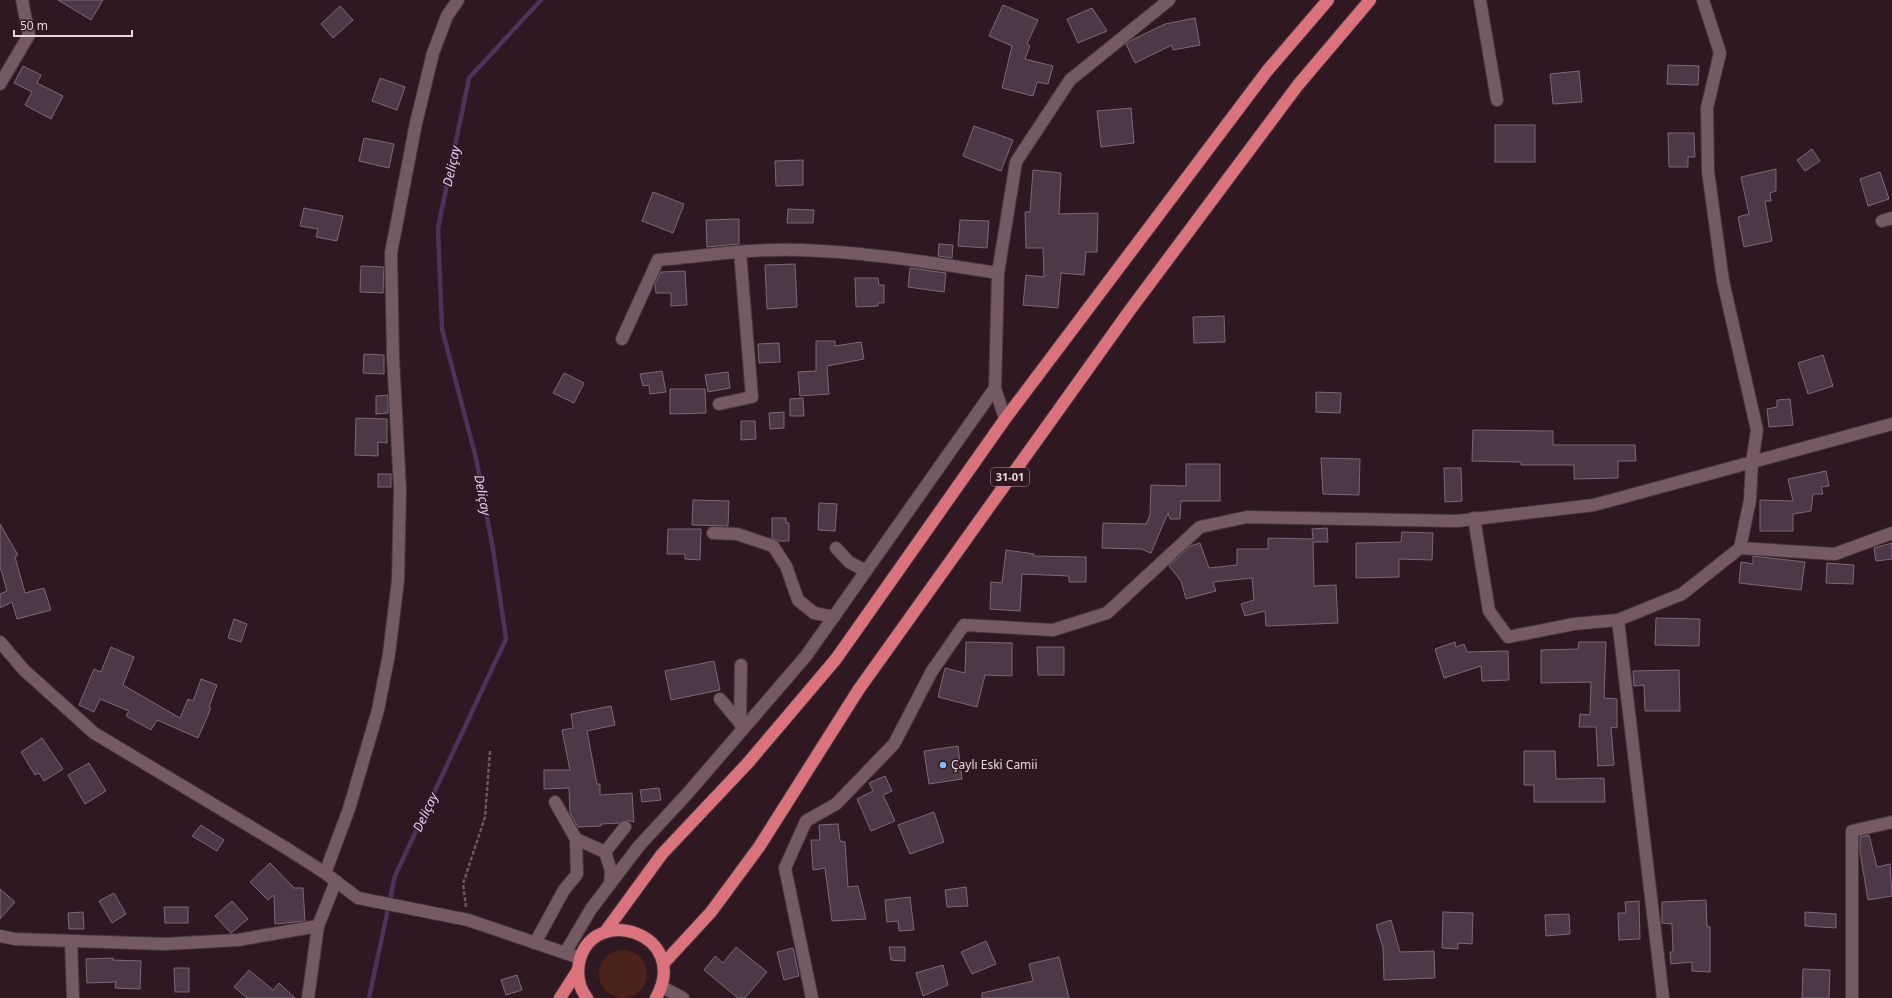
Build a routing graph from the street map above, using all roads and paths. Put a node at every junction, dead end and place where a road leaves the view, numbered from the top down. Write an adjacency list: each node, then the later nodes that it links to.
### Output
1 (22, 0): 8 (street)
2 (458, 0): 36 (street)
3 (1169, 0): 11 (street)
4 (1328, 0): 15 (highway, 31-01)
5 (1370, 0): 46 (highway, 31-01)
6 (1480, 0): 9 (street)
7 (1703, 0): 17 (street)
8 (0, 84)
9 (1497, 100)
10 (740, 252): 11 (street); 12 (street); 14 (street)
11 (998, 273): 13 (street)
12 (622, 339)
13 (995, 388): 15 (street); 23 (street)
14 (719, 404)
15 (1005, 419): 41 (highway, 31-01)
16 (1892, 424): 17 (street)
17 (1752, 462): 18 (street); 22 (street)
18 (1474, 518): 25 (street); 55 (street)
19 (713, 533): 24 (street)
20 (1892, 533): 22 (street)
21 (836, 548): 23 (street)
22 (1740, 548): 25 (street)
23 (866, 571): 24 (street)
24 (834, 617): 29 (street)
25 (1618, 620): 56 (street)
26 (0, 642): 36 (street)
27 (741, 665): 29 (street)
28 (720, 699): 29 (street)
29 (741, 727): 38 (street)
30 (490, 751): 39 (path)
31 (555, 802): 34 (street)
32 (1892, 822): 57 (street)
33 (625, 826): 35 (street)
34 (576, 838): 35 (street); 44 (street)
35 (605, 852): 38 (street)
36 (325, 873): 37 (street)
37 (336, 882): 39 (street); 40 (street)
38 (610, 884): 45 (street)
39 (468, 920): 44 (street)
40 (318, 926): 43 (street); 50 (street)
41 (605, 932): 46 (highway); 47 (highway)
42 (0, 936): 43 (street)
43 (71, 941): 49 (street)
44 (536, 943): 45 (street)
45 (565, 953): 47 (street)
46 (664, 963): 48 (highway)
47 (579, 964): 51 (highway); 52 (highway)
48 (662, 987): 53 (highway); 54 (street)
49 (73, 998)
50 (308, 998)
51 (560, 998)
52 (587, 998)
53 (656, 998)
54 (683, 998)
55 (812, 998)
56 (1663, 998)
57 (1852, 998)

